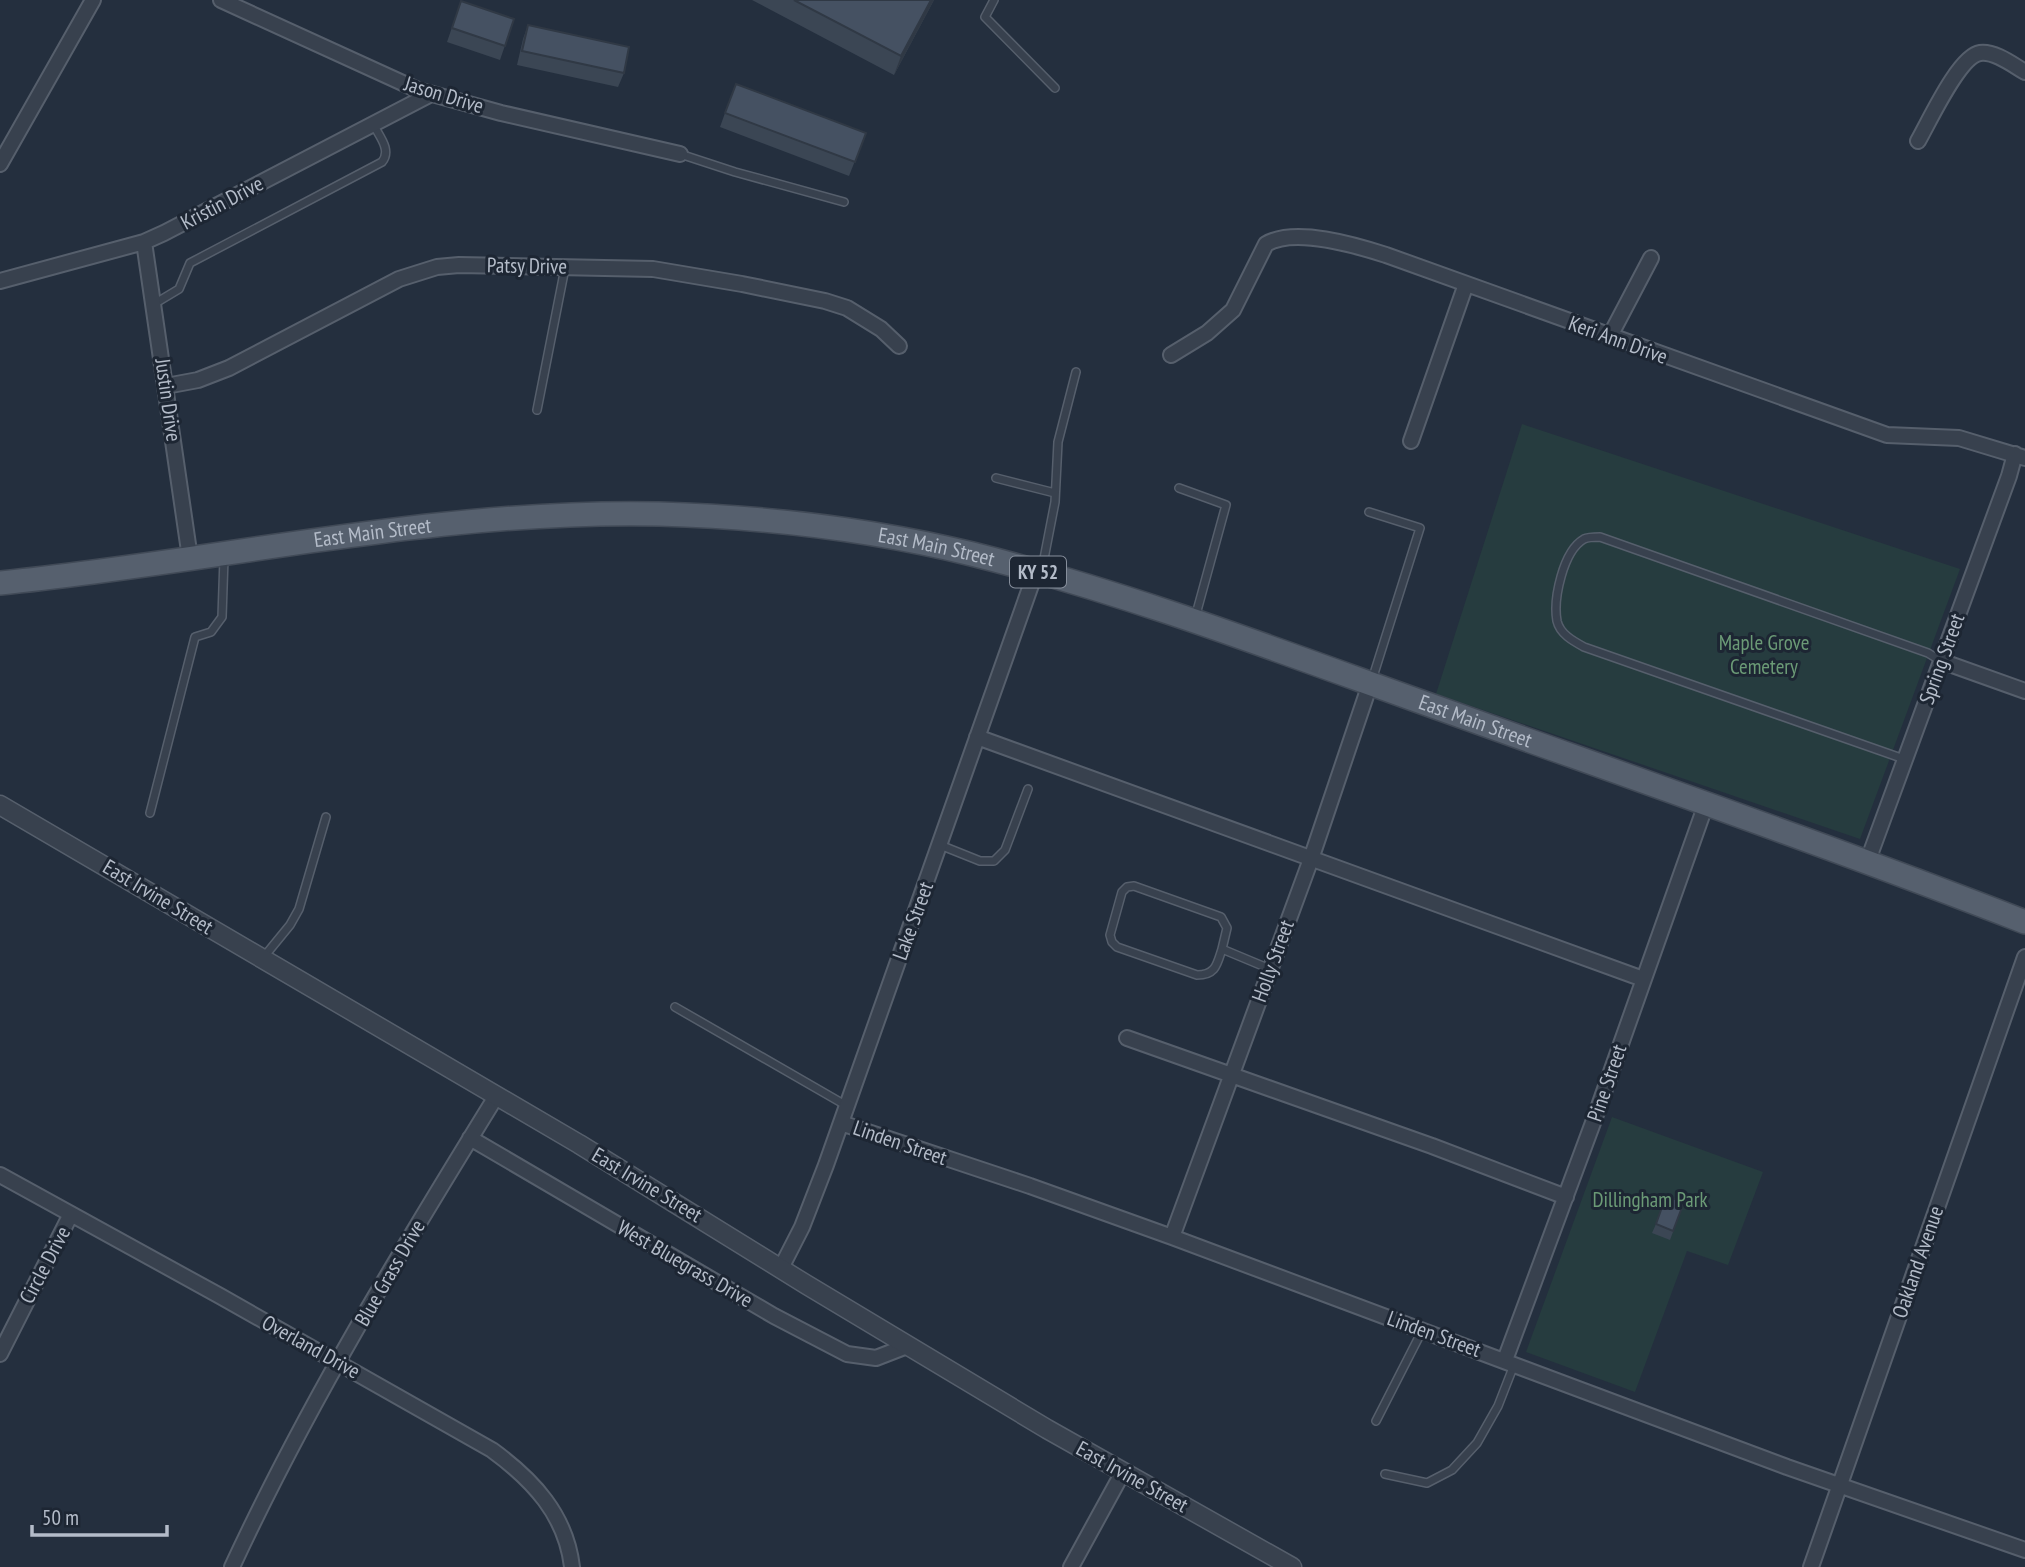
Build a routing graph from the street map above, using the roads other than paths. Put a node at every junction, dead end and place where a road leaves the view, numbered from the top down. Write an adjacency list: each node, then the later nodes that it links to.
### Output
1 (93, 0): 10 (street)
2 (221, 0): 6 (street, Jason Drive)
3 (995, 0): 5 (lane)
4 (2025, 72): 8 (street)
5 (1055, 88)
6 (431, 94): 7 (street, Kristin Drive); 9 (street, Jason Drive)
7 (373, 124): 12 (street, Kristin Drive); 17 (lane)
8 (1918, 141)
9 (680, 154): 11 (lane)
10 (0, 164)
11 (844, 202)
12 (144, 242): 15 (street, Kristin Drive); 17 (street, Justin Drive)
13 (1651, 258): 18 (street)
14 (566, 267): 19 (street, Patsy Drive); 22 (street, Patsy Drive); 23 (lane)
15 (0, 281)
16 (1466, 284): 18 (street, Keri Ann Drive); 20 (street, Keri Ann Drive); 24 (street)
17 (154, 304): 22 (street, Justin Drive)
18 (1610, 337): 25 (street, Keri Ann Drive)
19 (899, 346)
20 (1171, 355)
21 (1076, 372): 28 (lane)
22 (166, 386): 31 (street, Justin Drive)
23 (537, 410)
24 (1411, 441)
25 (2020, 456): 35 (street, Spring Street)
26 (996, 478): 28 (lane)
27 (1180, 488): 34 (lane)
28 (1055, 493): 32 (lane)
29 (1369, 512): 36 (lane)
30 (224, 553): 31 (main road, East Main Street / KY 52); 32 (main road, East Main Street / KY 52); 43 (lane)
31 (190, 558): 33 (main road, East Main Street / KY 52)
32 (1038, 572): 34 (main road, East Main Street / KY 52); 38 (street, Lake Street)
33 (0, 583)
34 (1194, 622): 36 (main road, East Main Street / KY 52)
35 (1941, 661): 37 (street); 39 (street, Spring Street); 39 (lane)
36 (1370, 684): 41 (main road, East Main Street / KY 52); 46 (street, Holly Street)
37 (2025, 691)
38 (978, 737): 45 (street, Lake Street); 46 (street)
39 (1905, 759): 47 (street, Spring Street)
40 (1028, 789): 45 (lane)
41 (1706, 804): 47 (main road, East Main Street / KY 52); 53 (street, Pine Street)
42 (0, 805): 51 (street, East Irvine Street)
43 (150, 813)
44 (326, 817): 51 (lane)
45 (940, 845): 58 (street, Lake Street)
46 (1311, 859): 52 (street, Holly Street); 53 (street)
47 (1867, 863): 48 (main road, East Main Street / KY 52)
48 (2025, 922)
49 (1222, 949): 49 (lane); 52 (lane)
50 (2025, 957): 74 (street, Oakland Avenue)
51 (263, 958): 57 (street, East Irvine Street)
52 (1270, 969): 56 (street, Holly Street)
53 (1643, 979): 62 (street, Pine Street)
54 (676, 1007): 58 (lane)
55 (1126, 1038): 56 (street)
56 (1231, 1075): 62 (street); 64 (street, Holly Street)
57 (496, 1095): 60 (street, Blue Grass Drive); 65 (street, East Irvine Street)
58 (847, 1107): 59 (street, Lake Street)
59 (841, 1123): 64 (street, Linden Street); 65 (street, Lake Street)
60 (470, 1138): 67 (street, West Bluegrass Drive); 69 (street, Blue Grass Drive)
61 (0, 1175): 63 (street, Overland Drive)
62 (1566, 1197): 70 (street, Pine Street)
63 (71, 1214): 68 (street, Circle Drive); 69 (street, Overland Drive)
64 (1172, 1237): 66 (street, Linden Street)
65 (781, 1268): 67 (street, East Irvine Street)
66 (1422, 1330): 70 (street, Linden Street); 71 (lane)
67 (907, 1346): 72 (street, East Irvine Street)
68 (0, 1354)
69 (339, 1362): 76 (street, Blue Grass Drive); 77 (street, Overland Drive)
70 (1509, 1362): 73 (lane); 74 (street, Linden Street)
71 (1376, 1421)
72 (1123, 1472): 78 (street); 79 (street, East Irvine Street)
73 (1385, 1474)
74 (1841, 1486): 75 (street, Linden Street); 80 (street, Oakland Avenue)
75 (2025, 1550)
76 (232, 1567)
77 (572, 1567)
78 (1071, 1567)
79 (1292, 1567)
80 (1811, 1567)

